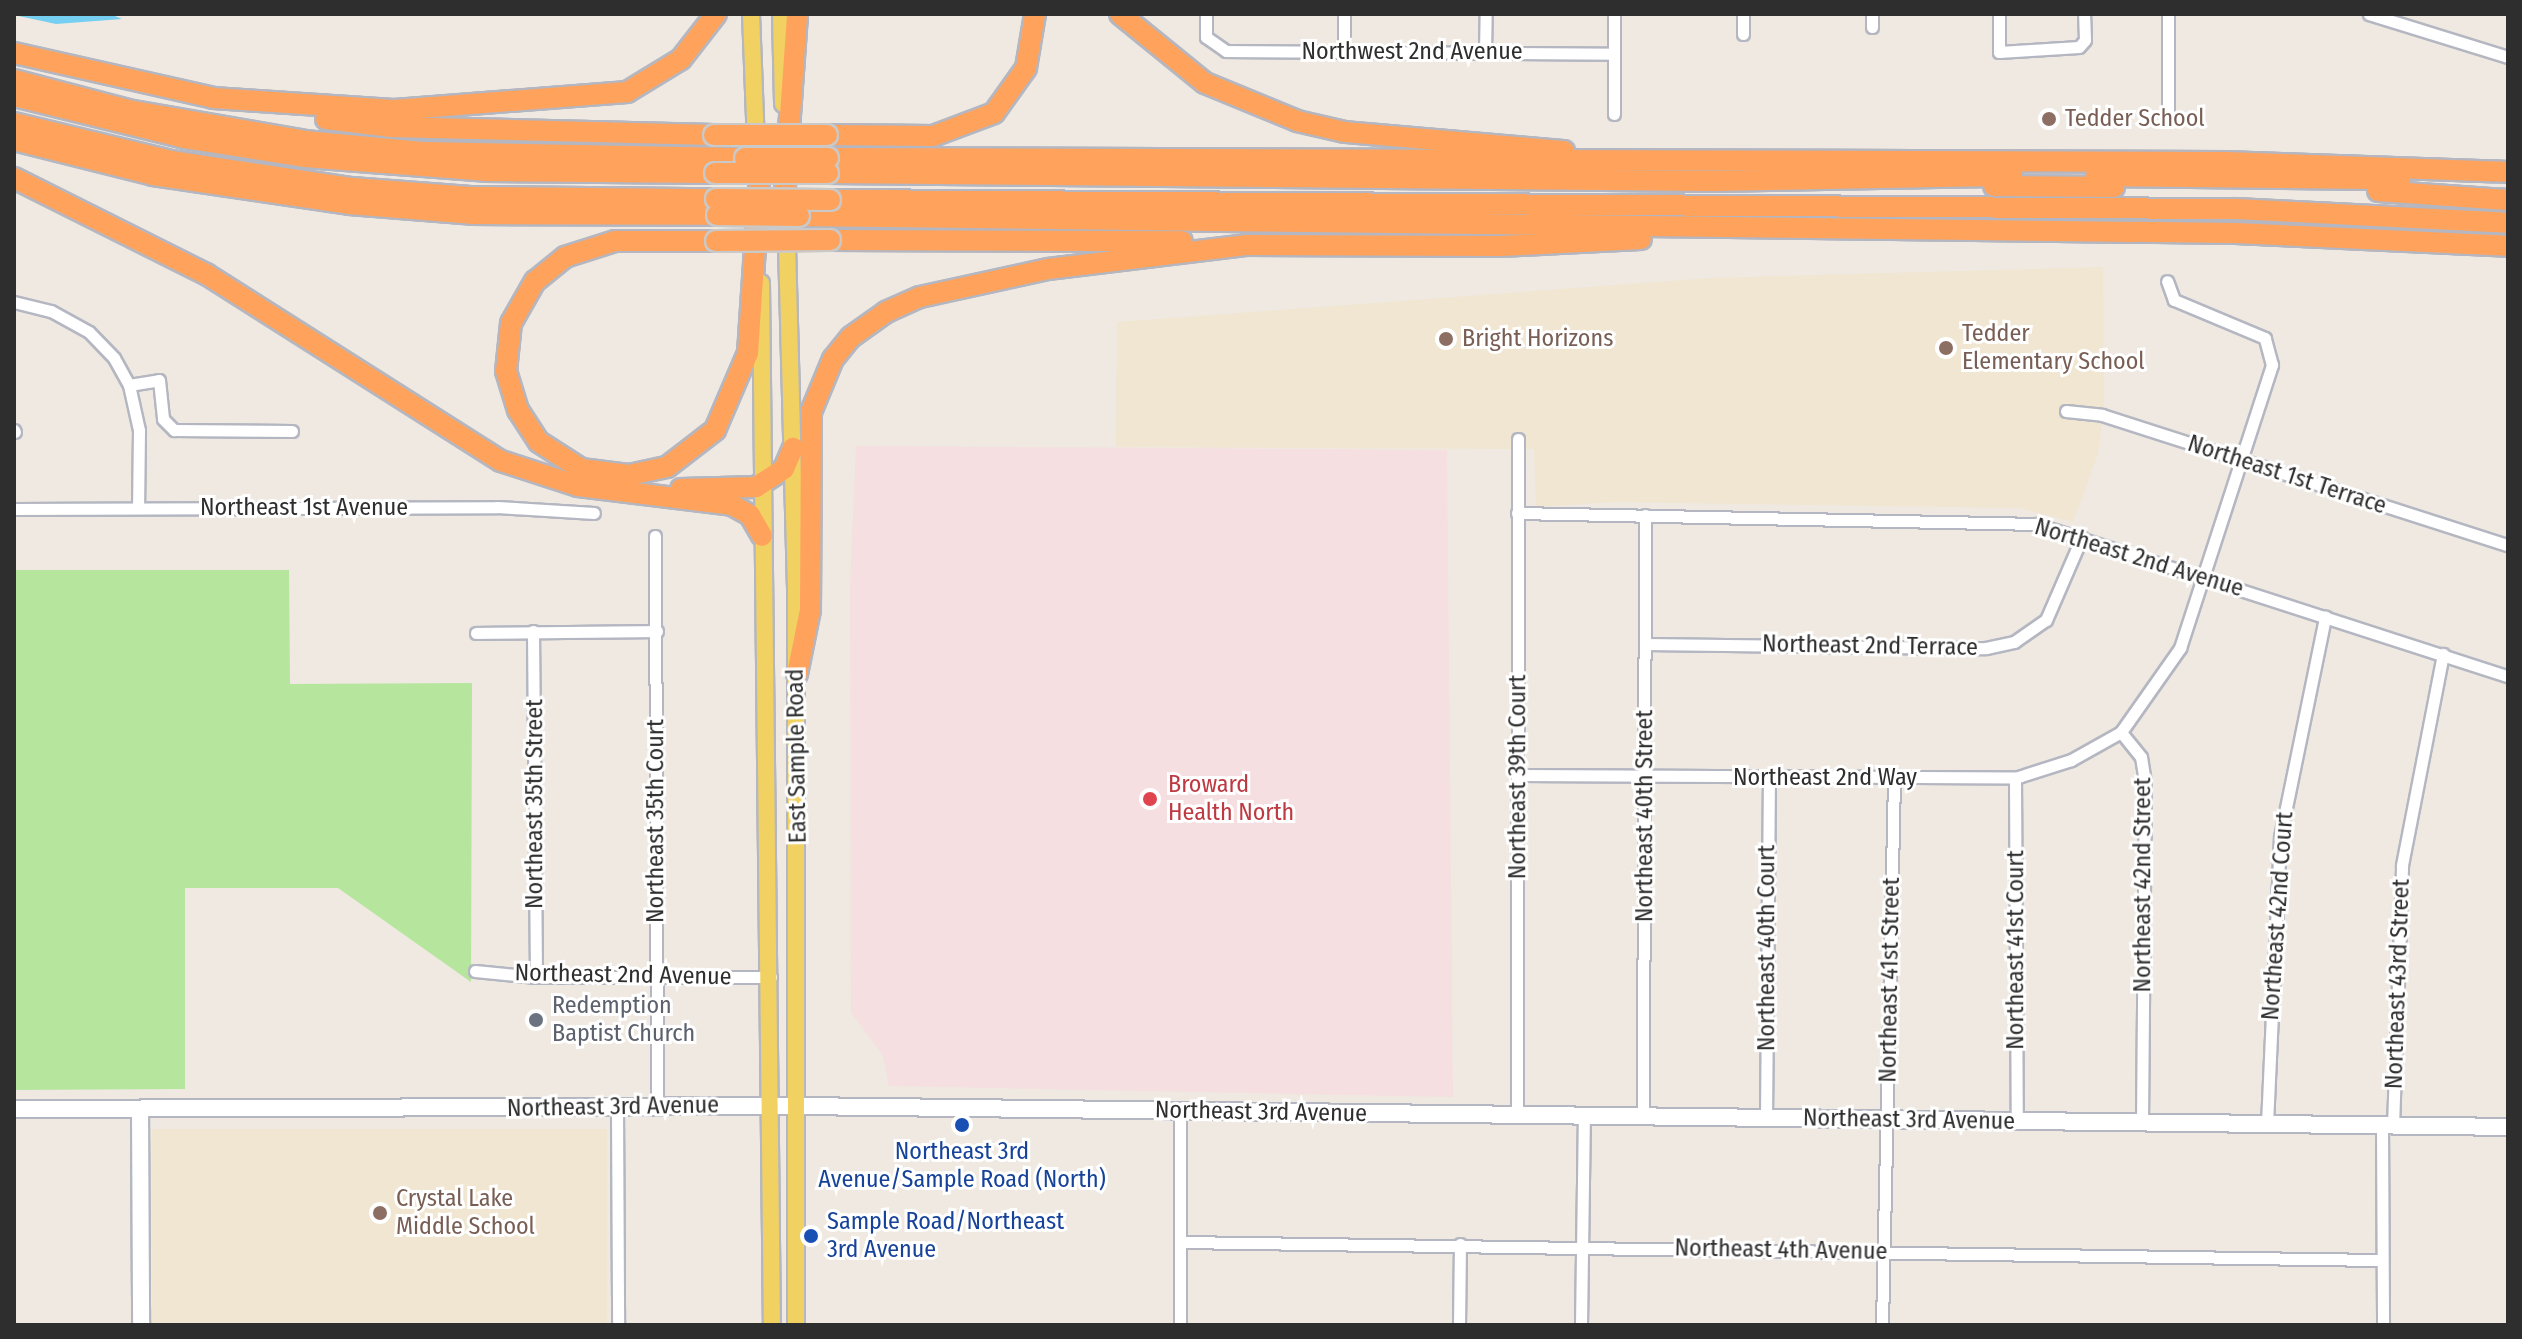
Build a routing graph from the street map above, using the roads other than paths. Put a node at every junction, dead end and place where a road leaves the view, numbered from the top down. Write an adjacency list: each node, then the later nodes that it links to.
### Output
1 (716, 14): 26 (highway)
2 (751, 14): 38 (main road, East Sample Road)
3 (781, 14): 39 (main road, East Sample Road)
4 (797, 14): 39 (highway)
5 (1035, 14): 26 (highway, bridge)
6 (1120, 14): 31 (highway)
7 (1206, 14): 19 (street, Northwest 2nd Avenue)
8 (1344, 14): 19 (street)
9 (1486, 14): 21 (street)
10 (1614, 14): 22 (street)
11 (1743, 14): 18 (street)
12 (1872, 14): 17 (street)
13 (1999, 14): 14 (street)
14 (2084, 14)
15 (2168, 14): 28 (street)
16 (2369, 14): 23 (street)
17 (1872, 27)
18 (1743, 34)
19 (1344, 52): 21 (street, Northwest 2nd Avenue)
20 (14, 53): 26 (highway)
21 (1485, 53): 22 (street, Northwest 2nd Avenue)
22 (1613, 54): 27 (street)
23 (2508, 57)
24 (14, 80): 32 (highway)
25 (14, 96): 32 (highway)
26 (235, 101)
27 (1614, 114)
28 (2168, 116)
29 (14, 123): 41 (highway)
30 (14, 140): 41 (highway)
31 (1738, 164): 33 (highway); 34 (highway)
32 (714, 165): 33 (highway, bridge)
33 (828, 165): 36 (highway)
34 (2508, 172)
35 (14, 178): 57 (highway)
36 (1714, 181): 37 (highway); 40 (highway)
37 (2508, 186)
38 (759, 187): 47 (highway, bridge); 56 (main road, East Sample Road)
39 (785, 187): 54 (main road, East Sample Road)
40 (2508, 200)
41 (716, 207): 42 (highway, bridge)
42 (830, 208): 43 (highway); 45 (highway)
43 (2393, 214): 44 (highway); 46 (highway)
44 (2508, 223)
45 (1781, 227): 46 (highway); 47 (highway)
46 (2508, 243)
47 (1246, 245): 74 (highway)
48 (2167, 281): 55 (street)
49 (14, 302): 50 (street)
50 (129, 385): 52 (street); 58 (street)
51 (2066, 411): 55 (street, Northeast 1st Terrace)
52 (292, 431)
53 (1518, 439): 61 (street, Northeast 39th Court)
54 (793, 448): 56 (highway); 74 (main road, East Sample Road)
55 (2240, 462): 66 (street, Northeast 1st Terrace); 67 (street)
56 (762, 485): 57 (highway); 64 (main road, East Sample Road)
57 (641, 492): 64 (highway)
58 (138, 508): 59 (street, Northeast 1st Avenue); 60 (street, Northeast 1st Avenue)
59 (14, 509)
60 (594, 513)
61 (1517, 513): 62 (street, Northeast 2nd Avenue); 77 (street, Northeast 39th Court)
62 (1645, 515): 65 (street, Northeast 2nd Avenue); 72 (street, Northeast 40th Street)
63 (655, 536): 70 (street, Northeast 35th Court)
64 (762, 536): 85 (main road, East Sample Road)
65 (2082, 537): 67 (street, Northeast 2nd Avenue); 72 (street, Northeast 2nd Terrace)
66 (2508, 545)
67 (2203, 576): 68 (street, Northeast 2nd Avenue); 76 (street)
68 (2325, 617): 73 (street, Northeast 2nd Avenue); 100 (street, Northeast 42nd Court)
69 (533, 631): 70 (street); 71 (street); 84 (street, Northeast 35th Street)
70 (657, 631): 83 (street, Northeast 35th Court)
71 (476, 633)
72 (1645, 644): 78 (street, Northeast 40th Street)
73 (2443, 654): 75 (street, Northeast 2nd Avenue); 101 (street, Northeast 43rd Street)
74 (797, 674): 88 (main road, East Sample Road)
75 (2508, 676)
76 (2121, 732): 81 (street, Northeast 2nd Way); 99 (street, Northeast 42nd Street)
77 (1519, 775): 78 (street, Northeast 2nd Way); 93 (street, Northeast 39th Court)
78 (1646, 777): 79 (street, Northeast 2nd Way); 95 (street, Northeast 40th Street)
79 (1769, 778): 80 (street, Northeast 2nd Way); 96 (street, Northeast 40th Court)
80 (1894, 778): 81 (street, Northeast 2nd Way); 97 (street, Northeast 41st Street)
81 (2015, 778): 98 (street, Northeast 41st Court)
82 (475, 971): 84 (street, Northeast 2nd Avenue)
83 (657, 976): 84 (street, Northeast 2nd Avenue); 85 (street, Northeast 2nd Avenue); 86 (street, Northeast 35th Court)
84 (536, 977)
85 (771, 977): 87 (main road, East Sample Road)
86 (657, 1106): 87 (street, Northeast 3rd Avenue); 89 (street, Northeast 3rd Avenue)
87 (772, 1106): 88 (street, Northeast 3rd Avenue); 110 (main road, East Sample Road)
88 (796, 1106): 92 (street, Northeast 3rd Avenue); 111 (main road, East Sample Road)
89 (617, 1108): 91 (street, Northeast 3rd Avenue); 109 (street)
90 (14, 1109): 91 (street, Northeast 3rd Avenue)
91 (140, 1109): 108 (street)
92 (1180, 1111): 93 (street, Northeast 3rd Avenue); 103 (street)
93 (1517, 1115): 94 (street, Northeast 3rd Avenue)
94 (1584, 1116): 95 (street, Northeast 3rd Avenue); 105 (street)
95 (1643, 1117): 96 (street, Northeast 3rd Avenue)
96 (1766, 1118): 97 (street, Northeast 3rd Avenue)
97 (1888, 1120): 98 (street, Northeast 3rd Avenue); 106 (street, Northeast 41st Street)
98 (2017, 1121): 99 (street, Northeast 3rd Avenue)
99 (2142, 1122): 100 (street, Northeast 3rd Avenue)
100 (2267, 1124): 101 (street, Northeast 3rd Avenue)
101 (2388, 1126): 102 (street, Northeast 3rd Avenue); 107 (street, Northeast 43rd Street)
102 (2508, 1127)
103 (1180, 1242): 104 (street, Northeast 4th Avenue); 112 (street)
104 (1460, 1244): 105 (street, Northeast 4th Avenue); 113 (street)
105 (1582, 1246): 106 (street, Northeast 4th Avenue); 114 (street)
106 (1882, 1252): 107 (street, Northeast 4th Avenue); 115 (street, Northeast 41st Street)
107 (2382, 1260): 116 (street, Northeast 43rd Street)
108 (141, 1325)
109 (618, 1325)
110 (772, 1325)
111 (796, 1325)
112 (1180, 1325)
113 (1459, 1325)
114 (1581, 1325)
115 (1882, 1325)
116 (2383, 1325)

